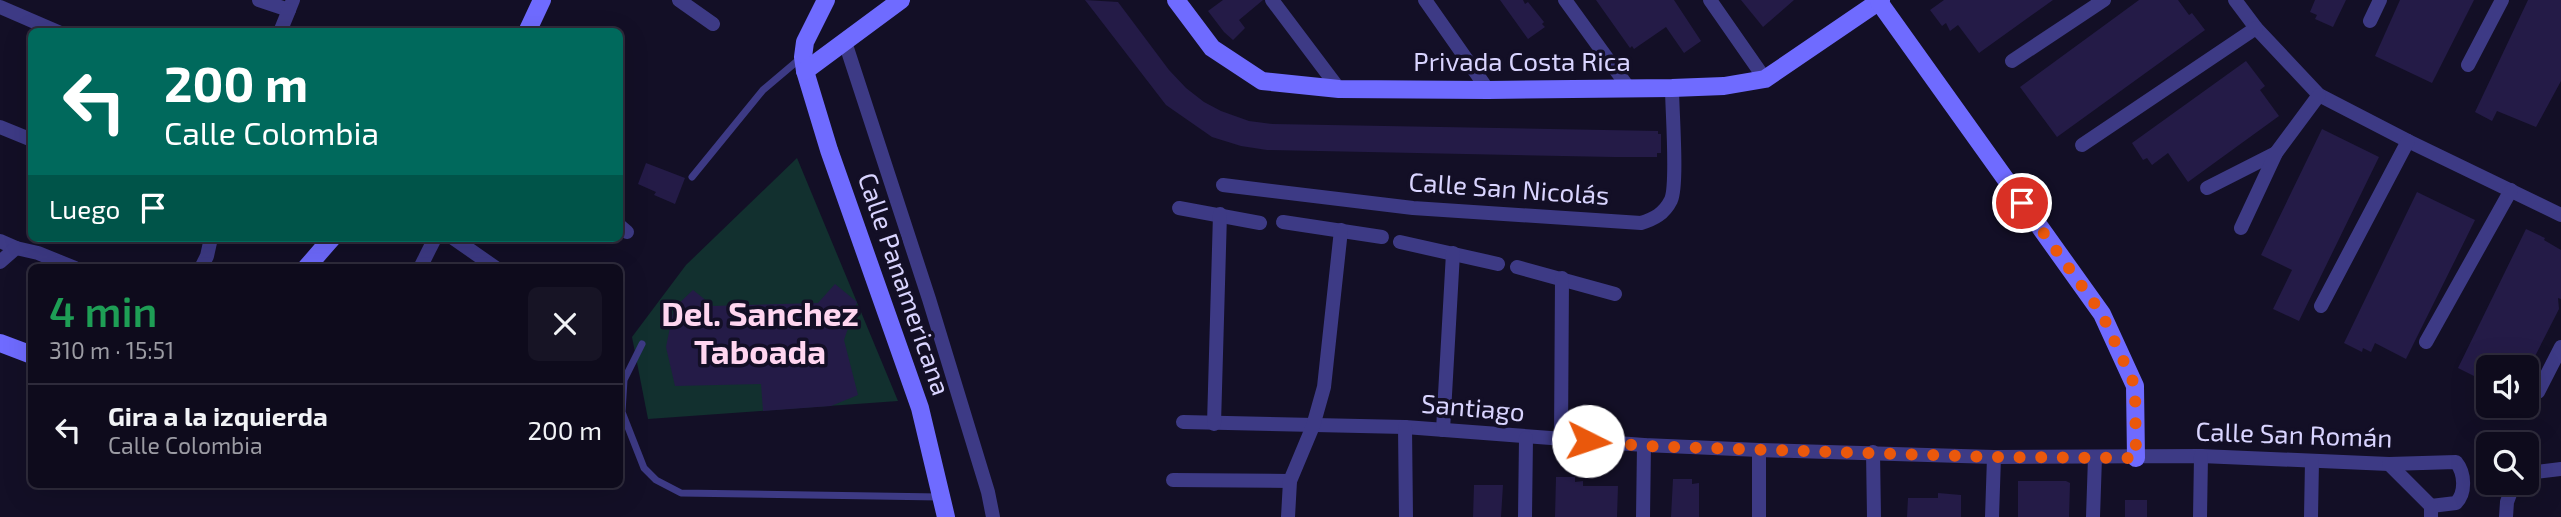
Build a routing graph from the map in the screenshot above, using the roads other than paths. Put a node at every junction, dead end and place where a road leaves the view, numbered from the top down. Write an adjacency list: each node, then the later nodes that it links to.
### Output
1 (259, 0): 16 (street)
2 (542, 0): 22 (street)
3 (679, 0): 19 (street)
4 (826, 0): 26 (street)
5 (901, 0): 24 (street)
6 (1176, 0): 31 (street, Privada Costa Rica)
7 (1272, 0): 31 (street)
8 (1425, 0): 32 (street)
9 (1565, 0): 29 (street)
10 (1710, 0): 28 (street)
11 (2104, 0): 25 (street)
12 (2235, 0): 23 (street)
13 (2380, 0): 18 (street)
14 (2502, 0): 27 (street)
15 (1870, 4): 28 (street, Privada Costa Rica); 91 (street)
16 (291, 5): 21 (street)
17 (0, 7): 20 (street)
18 (2370, 20)
19 (713, 24)
20 (49, 28)
21 (282, 28)
22 (529, 28)
23 (2256, 28): 33 (street); 37 (street)
24 (845, 42): 26 (street); 102 (street)
25 (2012, 61)
26 (804, 64): 39 (lane); 99 (street, Calle Panamericana)
27 (2468, 65)
28 (1765, 79): 30 (street, Privada Costa Rica)
29 (1628, 87): 30 (street, Privada Costa Rica); 32 (street, Privada Costa Rica)
30 (1672, 88): 40 (street, Calle San Nicolás)
31 (1339, 89): 32 (street, Privada Costa Rica)
32 (1488, 90)
33 (2319, 95): 36 (street); 38 (street)
34 (0, 127): 35 (street)
35 (28, 138)
36 (2408, 141): 42 (street); 69 (street)
37 (2082, 145)
38 (2276, 153): 41 (street); 48 (street)
39 (692, 177)
40 (1223, 185)
41 (2207, 188)
42 (2511, 190): 45 (street); 70 (street)
43 (1179, 208): 44 (street)
44 (1220, 214): 47 (street); 79 (street)
45 (2561, 215)
46 (1283, 222): 49 (street)
47 (1260, 223)
48 (2241, 228)
49 (1341, 230): 50 (street); 80 (street)
50 (1382, 237)
51 (0, 242): 57 (street)
52 (210, 242): 61 (street)
53 (329, 242): 62 (street)
54 (434, 242): 63 (street)
55 (459, 242): 64 (street)
56 (1400, 242): 58 (street)
57 (16, 248): 59 (street); 60 (street)
58 (1453, 253): 65 (street); 82 (street)
59 (0, 262)
60 (65, 264)
61 (203, 264)
62 (309, 264)
63 (422, 264)
64 (490, 264)
65 (1498, 264)
66 (1517, 267): 67 (street)
67 (1562, 278): 68 (street); 84 (street)
68 (1615, 294)
69 (2321, 306)
70 (2427, 342)
71 (0, 344): 74 (street)
72 (642, 344): 76 (lane)
73 (2561, 347): 75 (street)
74 (28, 354)
75 (2539, 390)
76 (623, 396)
77 (623, 415): 99 (lane)
78 (1183, 422): 79 (street, Santiago)
79 (1214, 424): 80 (street, Santiago)
80 (1313, 426): 81 (street, Santiago); 97 (street)
81 (1405, 427): 82 (street, Santiago); 104 (street)
82 (1443, 430): 83 (street, Santiago)
83 (1526, 438): 84 (street, Santiago); 105 (street)
84 (1561, 439): 85 (street, Santiago)
85 (1644, 446): 86 (street, Santiago); 106 (street)
86 (1759, 450): 87 (street, Santiago); 107 (street)
87 (1874, 452): 89 (street, Santiago); 108 (street)
88 (2201, 456): 91 (street, Calle San Román); 92 (street, Calle San Román); 111 (street)
89 (1994, 457): 90 (street, Santiago); 109 (street)
90 (2095, 457): 91 (street, Santiago); 110 (street)
91 (2136, 458)
92 (2312, 461): 93 (street, Calle San Román); 112 (street)
93 (2389, 464): 100 (street); 100 (street, Calle San Román)
94 (2561, 469): 95 (street)
95 (2539, 471)
96 (1173, 480): 97 (street)
97 (1290, 481): 103 (street)
98 (2510, 495): 113 (street)
99 (941, 497): 101 (street, Calle Panamericana)
100 (2431, 511)
101 (946, 517)
102 (993, 517)
103 (1289, 517)
104 (1406, 517)
105 (1525, 517)
106 (1643, 517)
107 (1759, 517)
108 (1874, 517)
109 (1992, 517)
110 (2093, 517)
111 (2200, 517)
112 (2311, 517)
113 (2506, 517)

